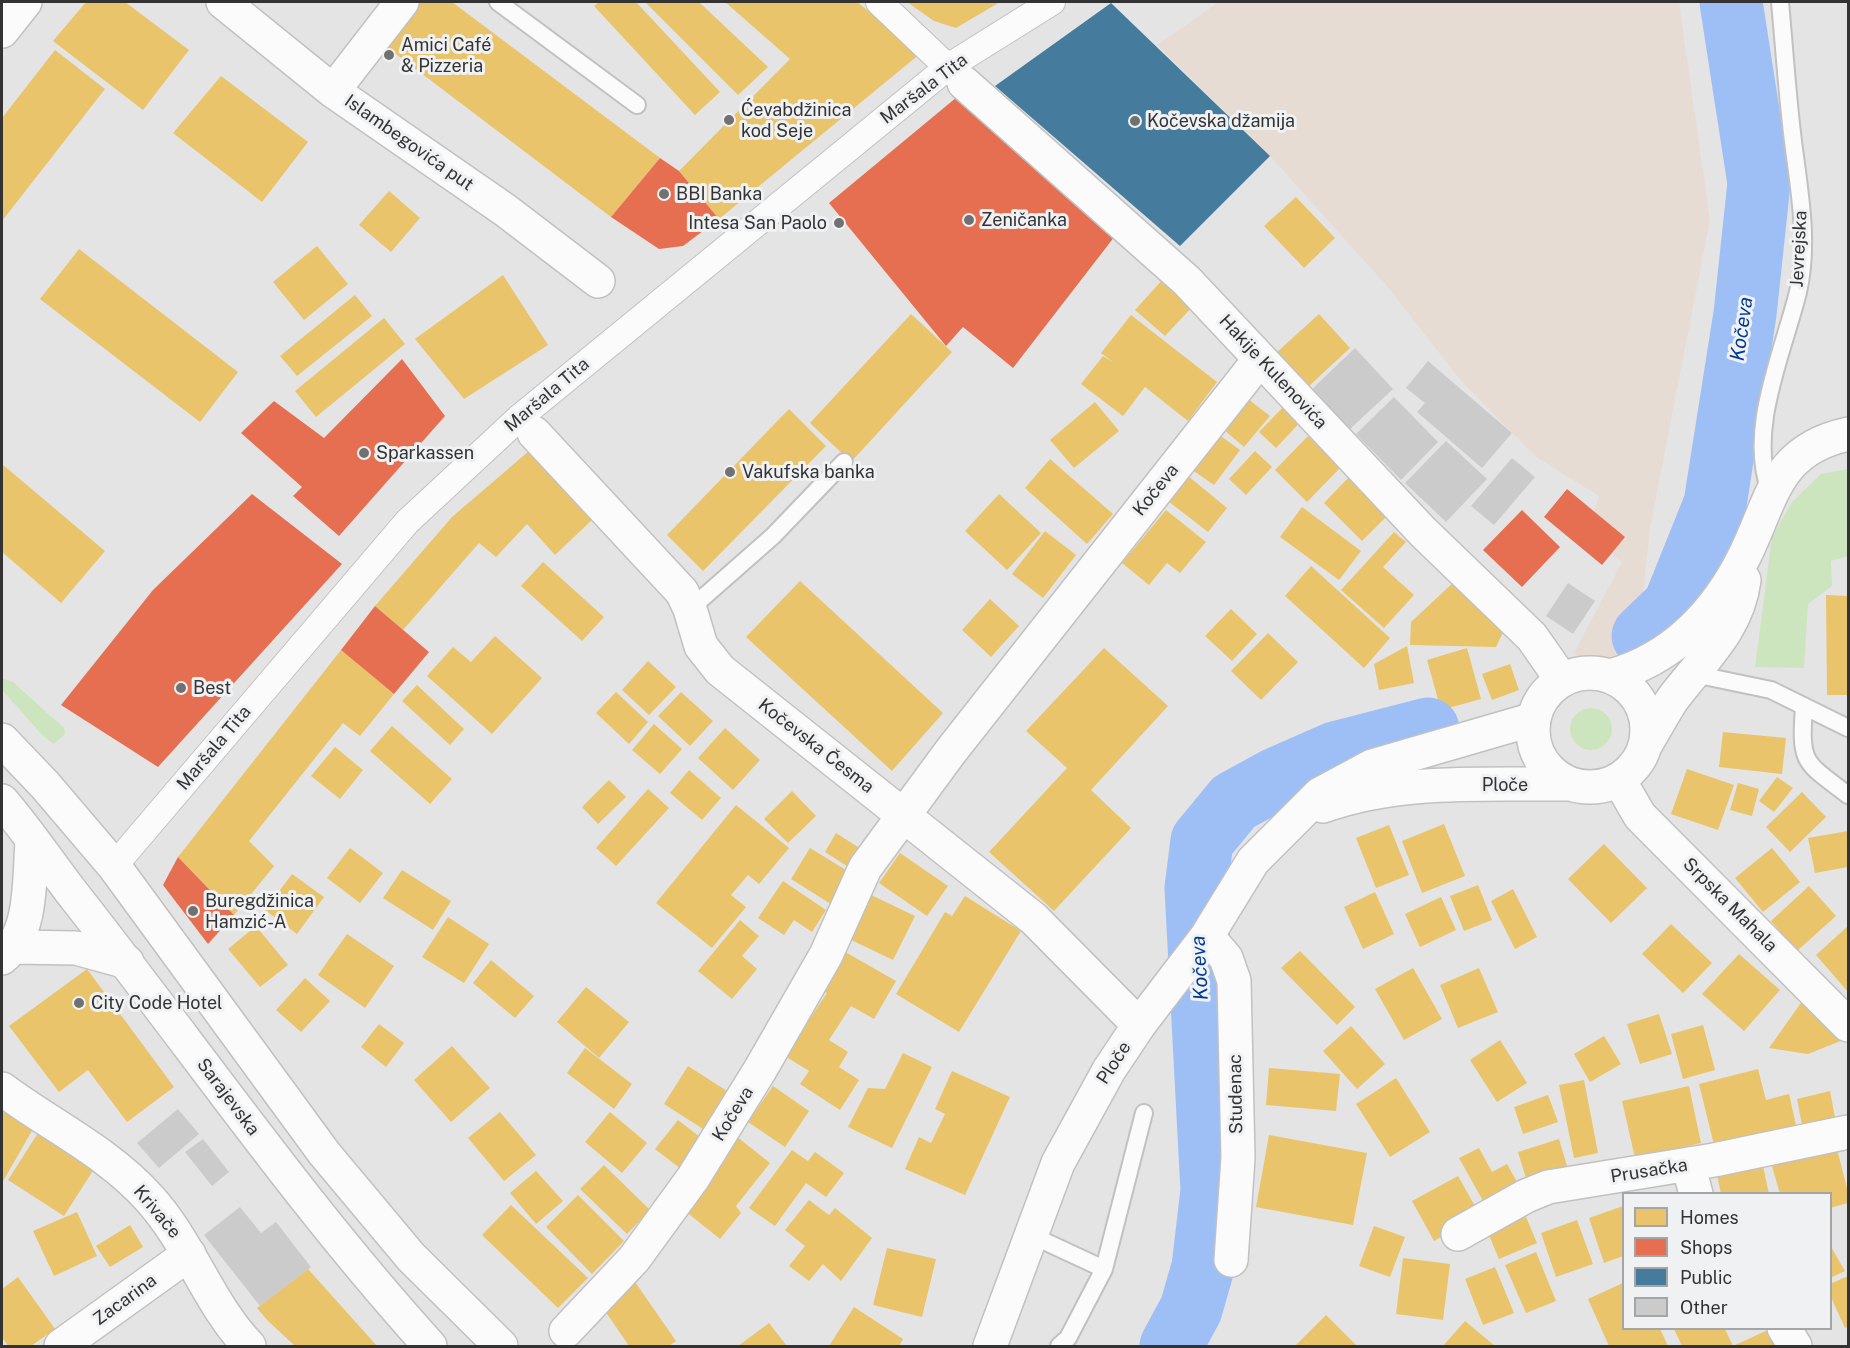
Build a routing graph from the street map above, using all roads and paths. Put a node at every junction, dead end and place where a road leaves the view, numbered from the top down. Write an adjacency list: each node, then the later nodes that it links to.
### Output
1 (25, 2): 8 (street)
2 (223, 2): 10 (street, Islambegovića put)
3 (402, 2): 10 (street)
4 (498, 2): 11 (lane)
5 (879, 2): 9 (street)
6 (1052, 2): 9 (street, Maršala Tita)
7 (1780, 2): 17 (lane, Jevrejska)
8 (2, 31)
9 (956, 75): 13 (street, Hakije Kulenovića); 35 (street, Maršala Tita)
10 (333, 91): 12 (street, Islambegovića put)
11 (637, 105)
12 (598, 281)
13 (1260, 359): 22 (street, Hakije Kulenovića); 33 (street, Kočeva)
14 (534, 433): 19 (street, Kočevska Česma)
15 (1848, 434): 17 (street)
16 (844, 462): 19 (lane)
17 (1770, 491): 18 (street)
18 (1746, 554): 20 (street); 21 (street)
19 (690, 609): 33 (street, Kočevska Česma)
20 (1695, 674): 23 (lane); 27 (street)
21 (1610, 676): 22 (street); 27 (street)
22 (1562, 680): 24 (street)
23 (1804, 706): 25 (lane); 30 (lane)
24 (1534, 719): 29 (street); 32 (street, Ploče)
25 (1848, 728)
26 (2, 740): 35 (street)
27 (1646, 744): 28 (street)
28 (1619, 780): 29 (street); 39 (street, Srpska Mahala)
29 (1571, 784): 32 (street, Ploče)
30 (1848, 795)
31 (2, 801): 34 (street, Sarajevska)
32 (1299, 815): 36 (street, Ploče)
33 (904, 816): 40 (street, Kočevska Česma); 51 (street, Kočeva)
34 (32, 842): 37 (street); 38 (street, Sarajevska)
35 (114, 866): 55 (street)
36 (1207, 936): 40 (street, Ploče); 48 (street, Studenac)
37 (8, 952): 38 (street)
38 (127, 963): 54 (street, Sarajevska)
39 (1848, 1024)
40 (1139, 1025): 46 (street, Ploče)
41 (2, 1089): 47 (street, Krivače)
42 (1144, 1113): 49 (lane)
43 (1848, 1132): 44 (street, Prusačka)
44 (1692, 1179): 45 (street, Prusačka)
45 (1458, 1234)
46 (1033, 1236): 49 (lane); 56 (street, Ploče)
47 (189, 1254): 52 (street, Zacarina); 53 (street, Krivače)
48 (1232, 1260)
49 (1104, 1269): 57 (lane)
50 (1785, 1330): 58 (street)
51 (566, 1331)
52 (61, 1347)
53 (249, 1347)
54 (430, 1347)
55 (501, 1347)
56 (990, 1347)
57 (1059, 1347)
58 (1796, 1347)

